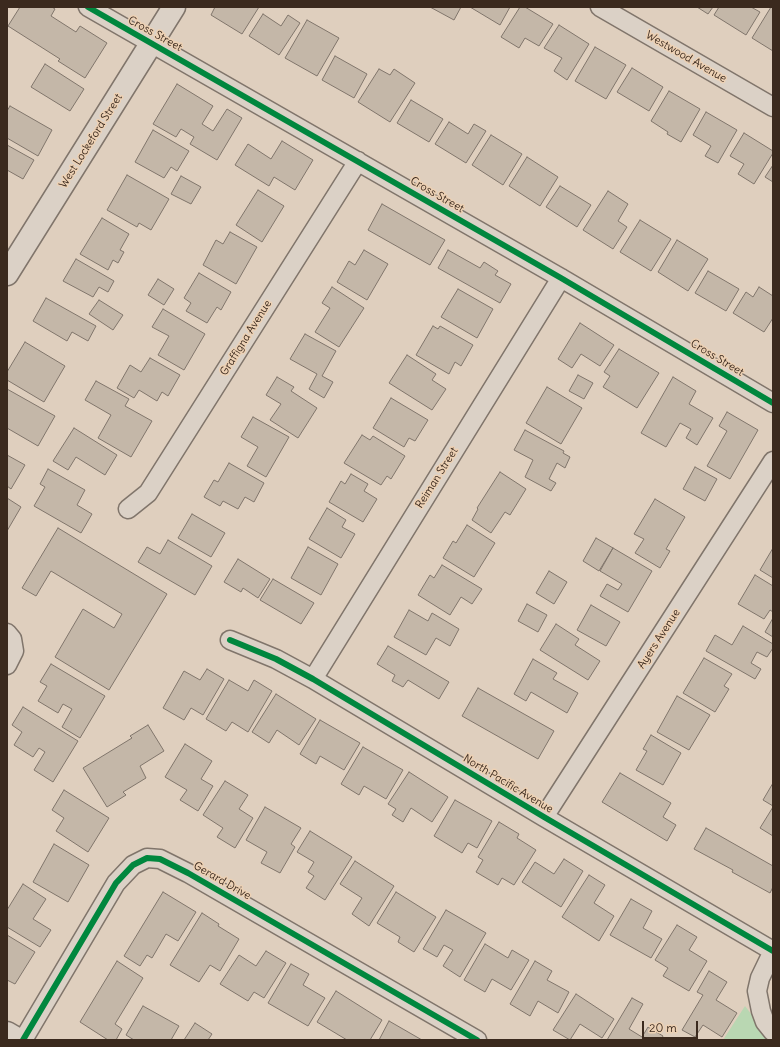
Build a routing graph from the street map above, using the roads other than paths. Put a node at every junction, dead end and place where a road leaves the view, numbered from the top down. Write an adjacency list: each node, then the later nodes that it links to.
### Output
1 (88, 7): 4 (street, Cross Street)
2 (174, 7): 4 (street, West Lockeford Street)
3 (600, 7): 5 (street, Westwood Avenue)
4 (153, 43): 6 (street, Cross Street); 7 (street, West Lockeford Street)
5 (773, 107)
6 (358, 161): 8 (street, Cross Street); 11 (street, Graffigna Avenue)
7 (7, 274)
8 (561, 278): 9 (street, Cross Street); 15 (street, Reiman Street)
9 (773, 403)
10 (773, 461): 16 (street, Ayers Avenue)
11 (128, 509)
12 (7, 633): 14 (street)
13 (230, 640): 15 (street, North Pacific Avenue)
14 (7, 665)
15 (313, 679): 16 (street, North Pacific Avenue)
16 (544, 817): 17 (street, North Pacific Avenue)
17 (773, 951): 18 (street, North Pacific Avenue)
18 (773, 1032)
19 (7, 1033): 20 (street)
20 (19, 1040)
21 (23, 1040): 22 (street, Gerard Drive)
22 (477, 1040)

